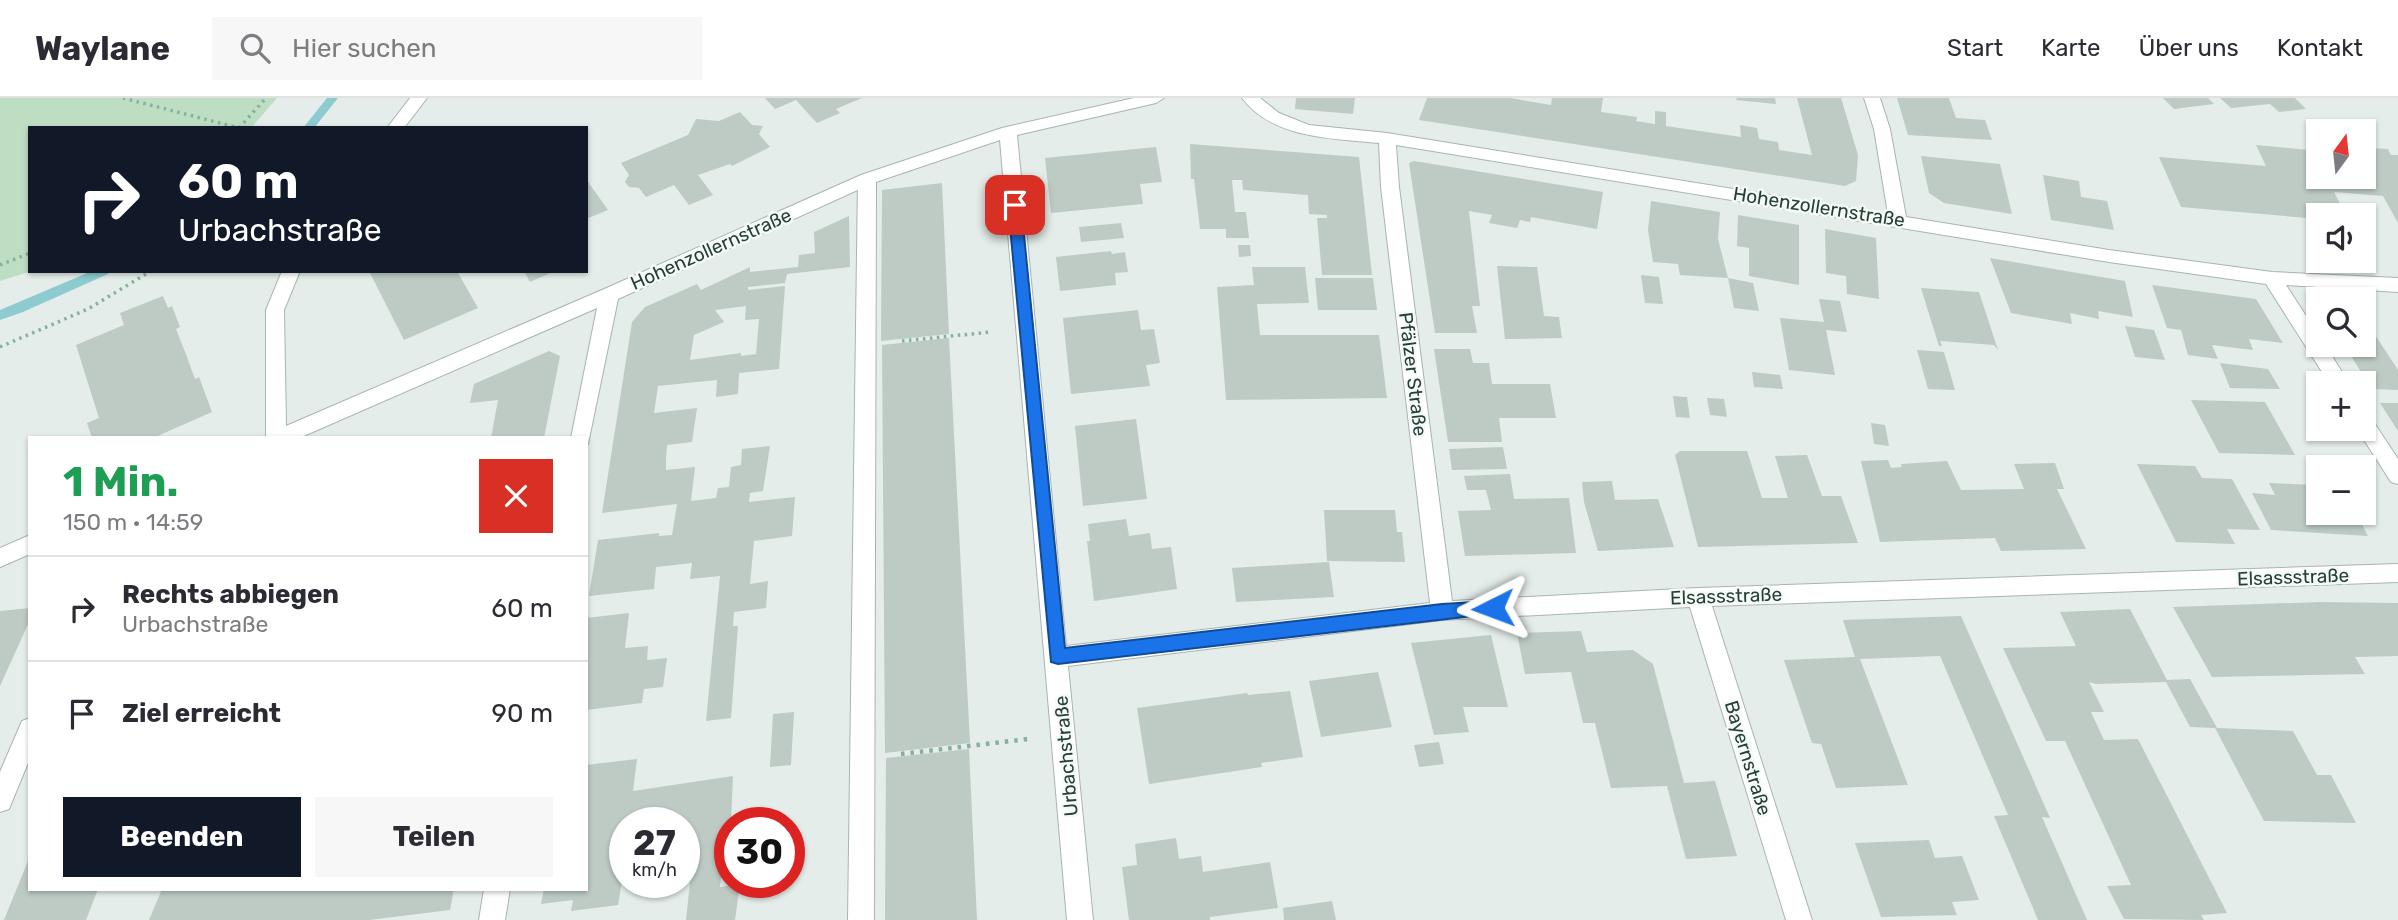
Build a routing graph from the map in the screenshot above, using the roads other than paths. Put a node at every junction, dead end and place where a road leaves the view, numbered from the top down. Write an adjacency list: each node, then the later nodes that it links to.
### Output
1 (419, 98): 5 (street)
2 (1156, 98): 6 (street, Hohenzollernstraße)
3 (1250, 98): 7 (street, Hohenzollernstraße)
4 (1872, 98): 9 (street)
5 (398, 126)
6 (1008, 132): 8 (street, Hohenzollernstraße); 25 (street, Urbachstraße)
7 (1387, 138): 9 (street, Hohenzollernstraße); 24 (street, Pfälzer Straße)
8 (867, 179): 13 (street, Hohenzollernstraße); 30 (street)
9 (1898, 220): 11 (street, Hohenzollernstraße)
10 (290, 273): 15 (street)
11 (2272, 278): 12 (street, Hohenzollernstraße); 14 (street)
12 (2398, 285)
13 (609, 295): 16 (street, Hohenzollernstraße); 17 (street)
14 (2331, 371)
15 (277, 436)
16 (282, 436)
17 (581, 436)
18 (2376, 441): 19 (street)
19 (2398, 476)
20 (28, 545): 21 (street)
21 (0, 558)
22 (2398, 573): 23 (street, Elsassstraße)
23 (1698, 597): 24 (street, Elsassstraße); 32 (street, Bayernstraße)
24 (1442, 611): 25 (street, Elsassstraße)
25 (1058, 657): 31 (street, Urbachstraße)
26 (28, 734): 27 (street)
27 (0, 801)
28 (497, 891): 29 (street)
29 (492, 920)
30 (861, 920)
31 (1080, 920)
32 (1798, 920)

